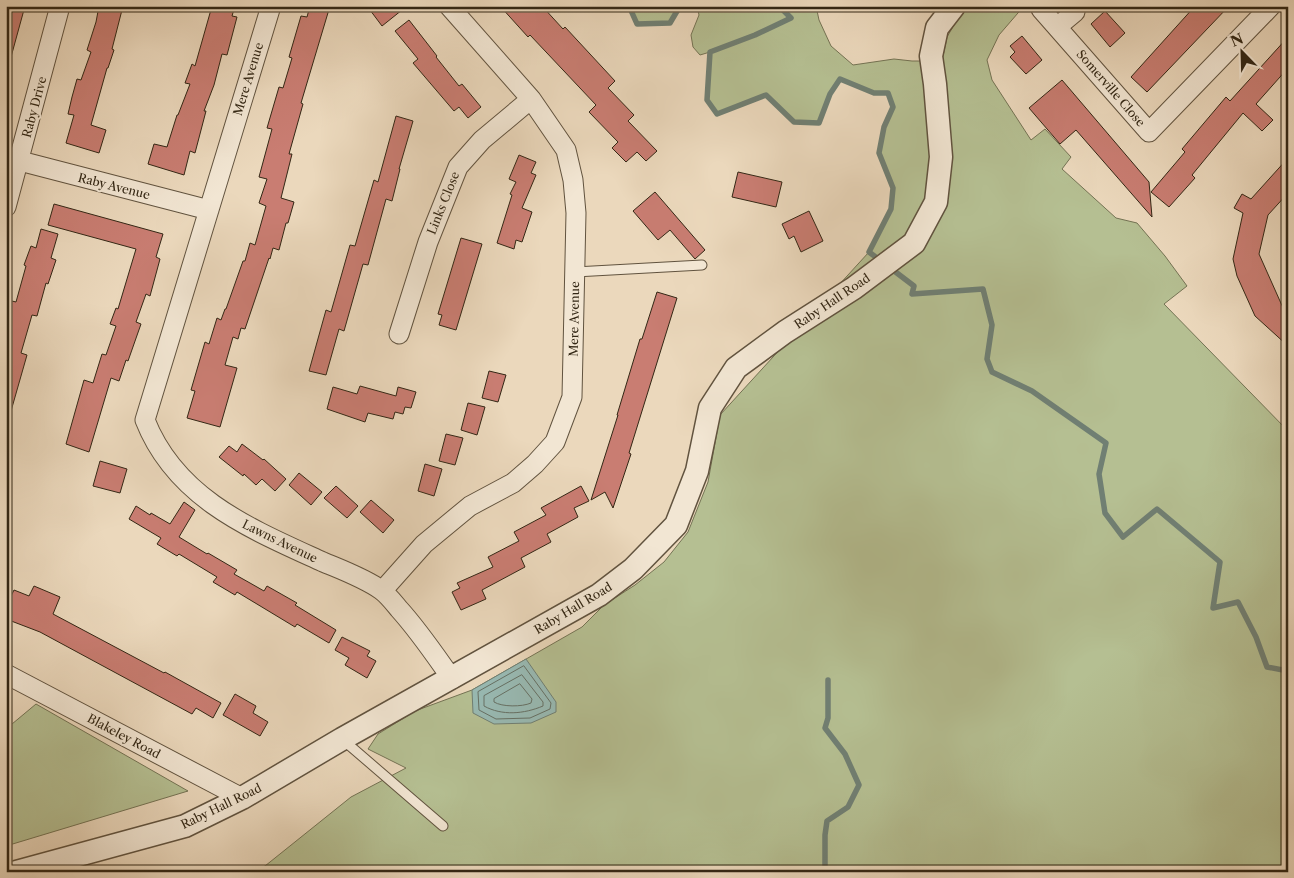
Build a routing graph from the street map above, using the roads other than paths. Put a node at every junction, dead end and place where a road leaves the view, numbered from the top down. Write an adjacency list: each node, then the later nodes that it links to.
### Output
1 (60, 6): 10 (street, Raby Drive)
2 (271, 6): 12 (street, Mere Avenue)
3 (449, 6): 9 (street, Mere Avenue)
4 (954, 6): 18 (street, Raby Hall Road)
5 (1270, 6): 8 (street, Somerville Close)
6 (1041, 9): 8 (street, Somerville Close)
7 (1074, 12): 8 (street)
8 (1057, 27)
9 (530, 99): 14 (street, Mere Avenue); 15 (street, Links Close)
10 (20, 162): 11 (street, Raby Drive); 12 (street, Raby Avenue)
11 (6, 207)
12 (209, 210): 16 (street, Lawns Avenue)
13 (702, 265): 14 (lane)
14 (575, 272): 16 (street, Mere Avenue)
15 (399, 334)
16 (382, 590): 18 (street, Lawns Avenue)
17 (6, 674): 20 (street, Blakeley Road)
18 (452, 678): 19 (street, Raby Hall Road)
19 (342, 739): 20 (street, Raby Hall Road); 21 (lane)
20 (242, 798): 22 (street, Raby Hall Road)
21 (442, 826)
22 (16, 872)

